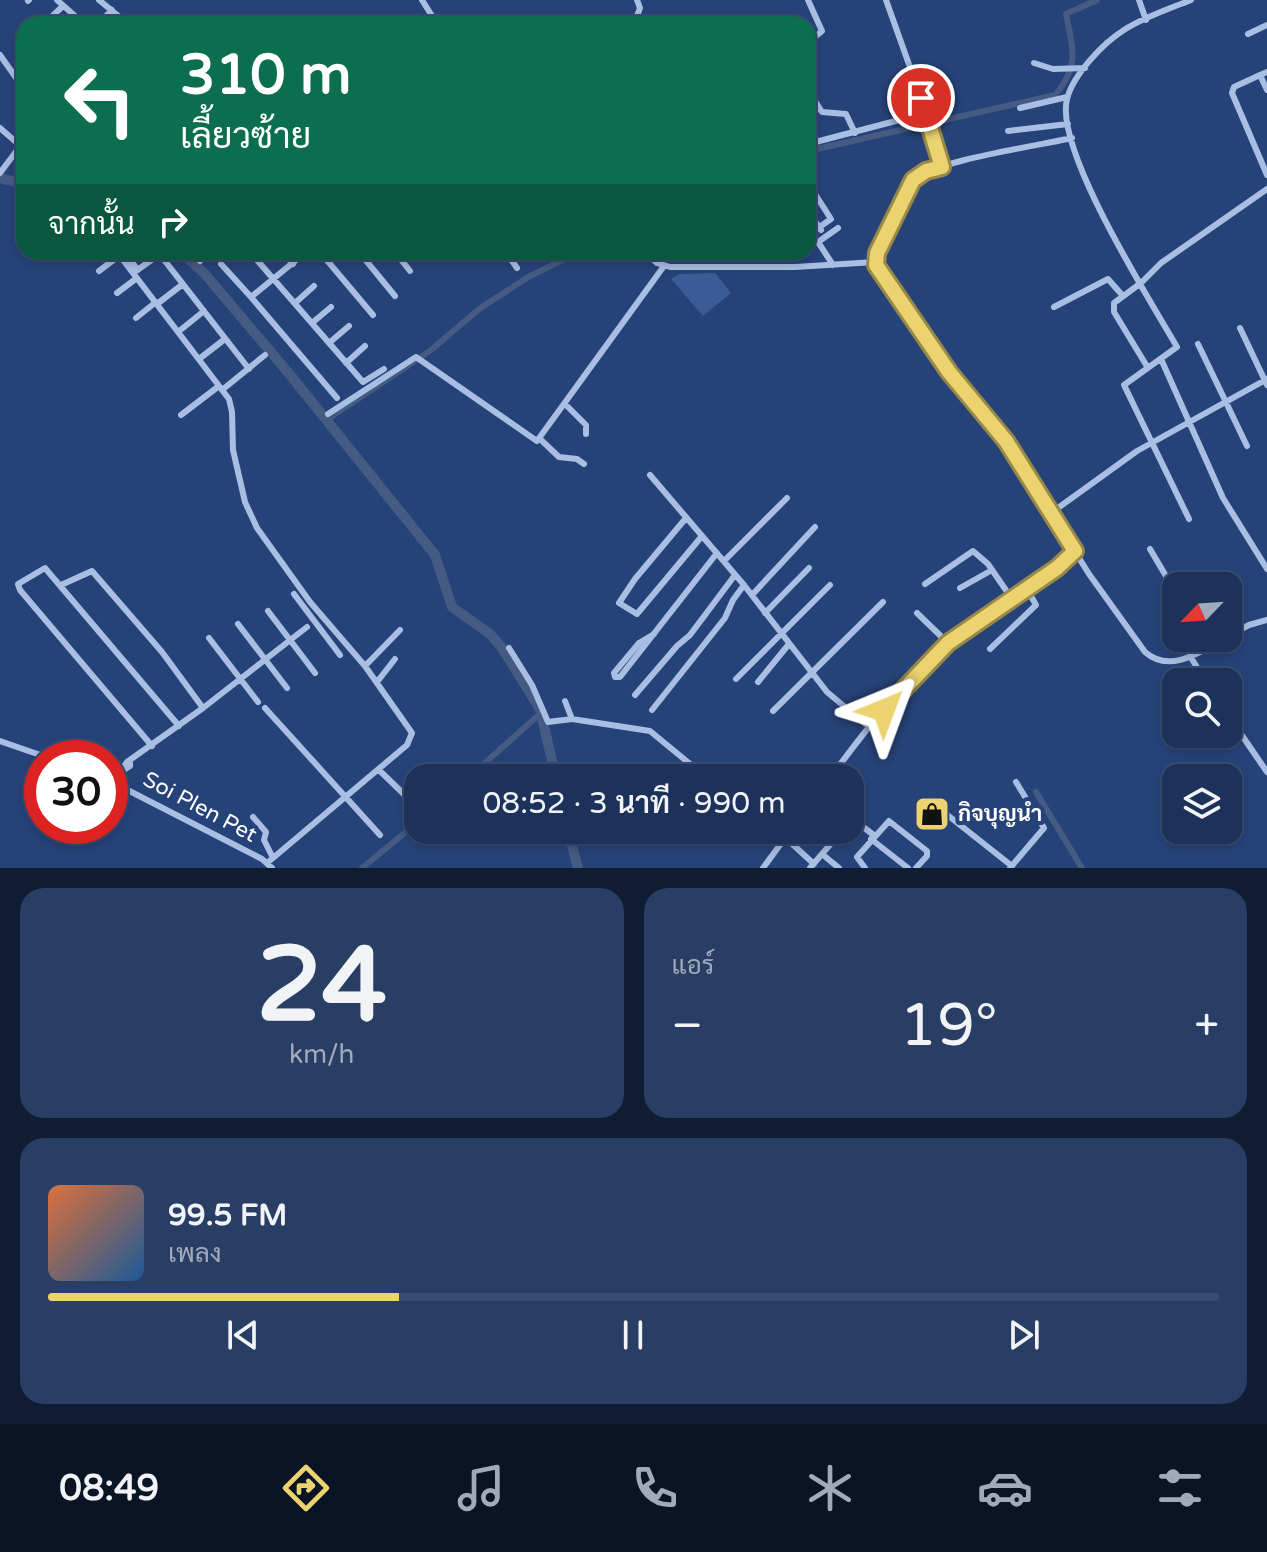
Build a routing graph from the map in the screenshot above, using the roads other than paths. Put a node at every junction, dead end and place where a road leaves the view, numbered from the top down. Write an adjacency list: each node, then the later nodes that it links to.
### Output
1 (57, 0): 6 (street)
2 (99, 0): 7 (street)
3 (886, 0): 26 (street)
4 (1139, 0): 13 (street)
5 (1191, 0): 13 (street)
6 (63, 6): 8 (street); 9 (street)
7 (112, 10): 10 (street); 11 (street)
8 (52, 16)
9 (75, 16)
10 (106, 16)
11 (119, 16)
12 (816, 18): 16 (street)
13 (1146, 20): 19 (street)
14 (1267, 25): 15 (street)
15 (1248, 34)
16 (816, 36)
17 (0, 55): 21 (street)
18 (1034, 63): 19 (street)
19 (1085, 68): 23 (street)
20 (1264, 74): 22 (street); 35 (street)
21 (16, 78)
22 (1267, 90)
23 (1067, 97): 25 (street); 27 (street)
24 (816, 103): 29 (street)
25 (1020, 108)
26 (928, 118): 29 (street); 33 (street)
27 (1068, 124): 28 (street); 30 (street)
28 (1008, 131)
29 (855, 133): 31 (street)
30 (1072, 138): 33 (street); 65 (street)
31 (816, 142)
32 (16, 154): 34 (street)
33 (942, 167): 55 (street)
34 (0, 173)
35 (1267, 175)
36 (1267, 189): 65 (street)
37 (816, 196): 39 (street)
38 (816, 223): 39 (street)
39 (819, 227): 41 (street); 42 (street)
40 (838, 228): 42 (street)
41 (816, 229)
42 (825, 236): 58 (street)
43 (112, 260): 61 (street)
44 (125, 260): 63 (street)
45 (151, 260): 63 (street)
46 (164, 260): 66 (street)
47 (257, 260): 64 (street)
48 (290, 260): 57 (street)
49 (297, 260): 57 (street)
50 (327, 260): 77 (street)
51 (366, 260): 69 (street)
52 (401, 260): 62 (street)
53 (512, 260): 60 (street)
54 (656, 260): 59 (street)
55 (875, 262): 58 (street); 109 (street)
56 (221, 264): 71 (street)
57 (293, 264): 64 (street)
58 (833, 265): 59 (street)
59 (664, 266): 98 (street)
60 (517, 268)
61 (99, 271)
62 (410, 271)
63 (136, 274): 68 (street); 72 (street)
64 (275, 280): 71 (street); 73 (street)
65 (1141, 283): 70 (street); 89 (street)
66 (183, 284): 72 (street); 76 (street)
67 (314, 286): 73 (street)
68 (117, 293)
69 (395, 296)
70 (1123, 296): 75 (street); 91 (street)
71 (251, 297): 96 (street)
72 (156, 303): 78 (street); 82 (street)
73 (295, 303): 79 (street)
74 (331, 307): 79 (street)
75 (1054, 307)
76 (204, 311): 82 (street); 83 (street)
77 (373, 315)
78 (136, 318)
79 (312, 323): 84 (street)
80 (349, 326): 84 (street)
81 (1240, 328): 94 (street)
82 (178, 332): 88 (street)
83 (225, 339): 88 (street); 92 (street)
84 (329, 343): 90 (street)
85 (1198, 344): 97 (street)
86 (365, 346): 90 (street)
87 (265, 355): 92 (street)
88 (199, 359): 95 (street)
89 (1161, 359): 91 (street); 101 (street)
90 (346, 363): 93 (street)
91 (1148, 368): 104 (street)
92 (249, 369): 95 (street)
93 (384, 369)
94 (1266, 382): 97 (street)
95 (220, 388): 100 (street); 136 (street)
96 (337, 398)
97 (1226, 402): 101 (street); 105 (street)
98 (565, 404): 102 (street); 103 (street)
99 (328, 414): 103 (street)
100 (181, 415)
101 (1189, 423): 104 (street); 119 (street)
102 (586, 434)
103 (540, 439): 106 (street)
104 (1151, 443): 109 (street); 111 (street)
105 (1247, 446)
106 (584, 464)
107 (650, 475): 110 (street)
108 (787, 498): 117 (street)
109 (1051, 513): 115 (street)
110 (686, 518): 113 (street); 113 (street)
111 (1189, 519)
112 (815, 527): 130 (street)
113 (702, 536): 116 (street)
114 (1150, 549): 121 (street)
115 (1075, 551): 128 (street); 152 (street)
116 (717, 553): 117 (street); 142 (street)
117 (724, 561): 122 (street)
118 (809, 568): 134 (street)
119 (1267, 569)
120 (992, 570): 123 (street); 127 (street); 131 (street)
121 (1164, 572)
122 (735, 575): 125 (street); 164 (street)
123 (925, 584)
124 (61, 585): 167 (street); 172 (street); 176 (street)
125 (744, 585): 130 (street); 169 (street)
126 (830, 585): 143 (street)
127 (960, 588)
128 (1027, 589): 131 (street); 149 (street)
129 (294, 594): 138 (street)
130 (752, 595): 134 (street)
131 (1012, 599): 147 (street)
132 (883, 602): 158 (street)
133 (268, 611): 145 (street)
134 (765, 613): 143 (street)
135 (917, 613): 147 (street)
136 (321, 615): 138 (street); 155 (street)
137 (1267, 620): 141 (street)
138 (312, 623): 145 (street); 151 (street)
139 (238, 624): 154 (street)
140 (400, 630): 155 (street)
141 (1242, 630)
142 (654, 634): 142 (street)
143 (781, 634): 146 (street); 159 (street)
144 (209, 638): 160 (street)
145 (290, 641): 154 (street); 157 (street)
146 (789, 644): 158 (street); 162 (street)
147 (946, 645): 173 (street)
148 (509, 648): 171 (street)
149 (990, 649)
150 (1198, 652): 152 (street)
151 (340, 655)
152 (1190, 656): 156 (street)
153 (395, 659): 161 (street)
154 (266, 661): 160 (street); 163 (street)
155 (365, 666): 161 (street)
156 (1197, 668)
157 (315, 673)
158 (813, 673): 170 (street); 173 (street)
159 (736, 679)
160 (240, 680): 166 (street); 167 (street)
161 (377, 682): 181 (street)
162 (758, 682)
163 (287, 688)
164 (635, 695)
165 (565, 701): 171 (street)
166 (258, 702)
167 (203, 708): 172 (street)
168 (265, 708): 186 (street)
169 (652, 710)
170 (773, 711)
171 (572, 719): 178 (street)
172 (179, 726): 176 (street)
173 (869, 727): 179 (street)
174 (1242, 735): 182 (street)
175 (0, 741): 177 (street)
176 (152, 746): 180 (street)
177 (24, 749)
178 (690, 764)
179 (841, 764)
180 (128, 767)
181 (379, 770): 185 (street); 186 (street)
182 (1267, 772)
183 (1016, 782): 198 (street)
184 (128, 789): 196 (street, Soi Plen Pet)
185 (404, 794)
186 (346, 798): 190 (street); 196 (street)
187 (931, 802): 198 (street)
188 (253, 817): 196 (street)
189 (864, 829): 191 (street)
190 (380, 835)
191 (873, 837): 201 (street); 202 (street); 203 (street)
192 (784, 844): 199 (street)
193 (791, 844): 197 (street)
194 (830, 844): 195 (street)
195 (822, 854): 197 (street); 200 (street)
196 (270, 863)
197 (812, 866)
198 (1011, 867)
199 (763, 868)
200 (839, 868)
201 (865, 868)
202 (908, 868)
203 (916, 868)

